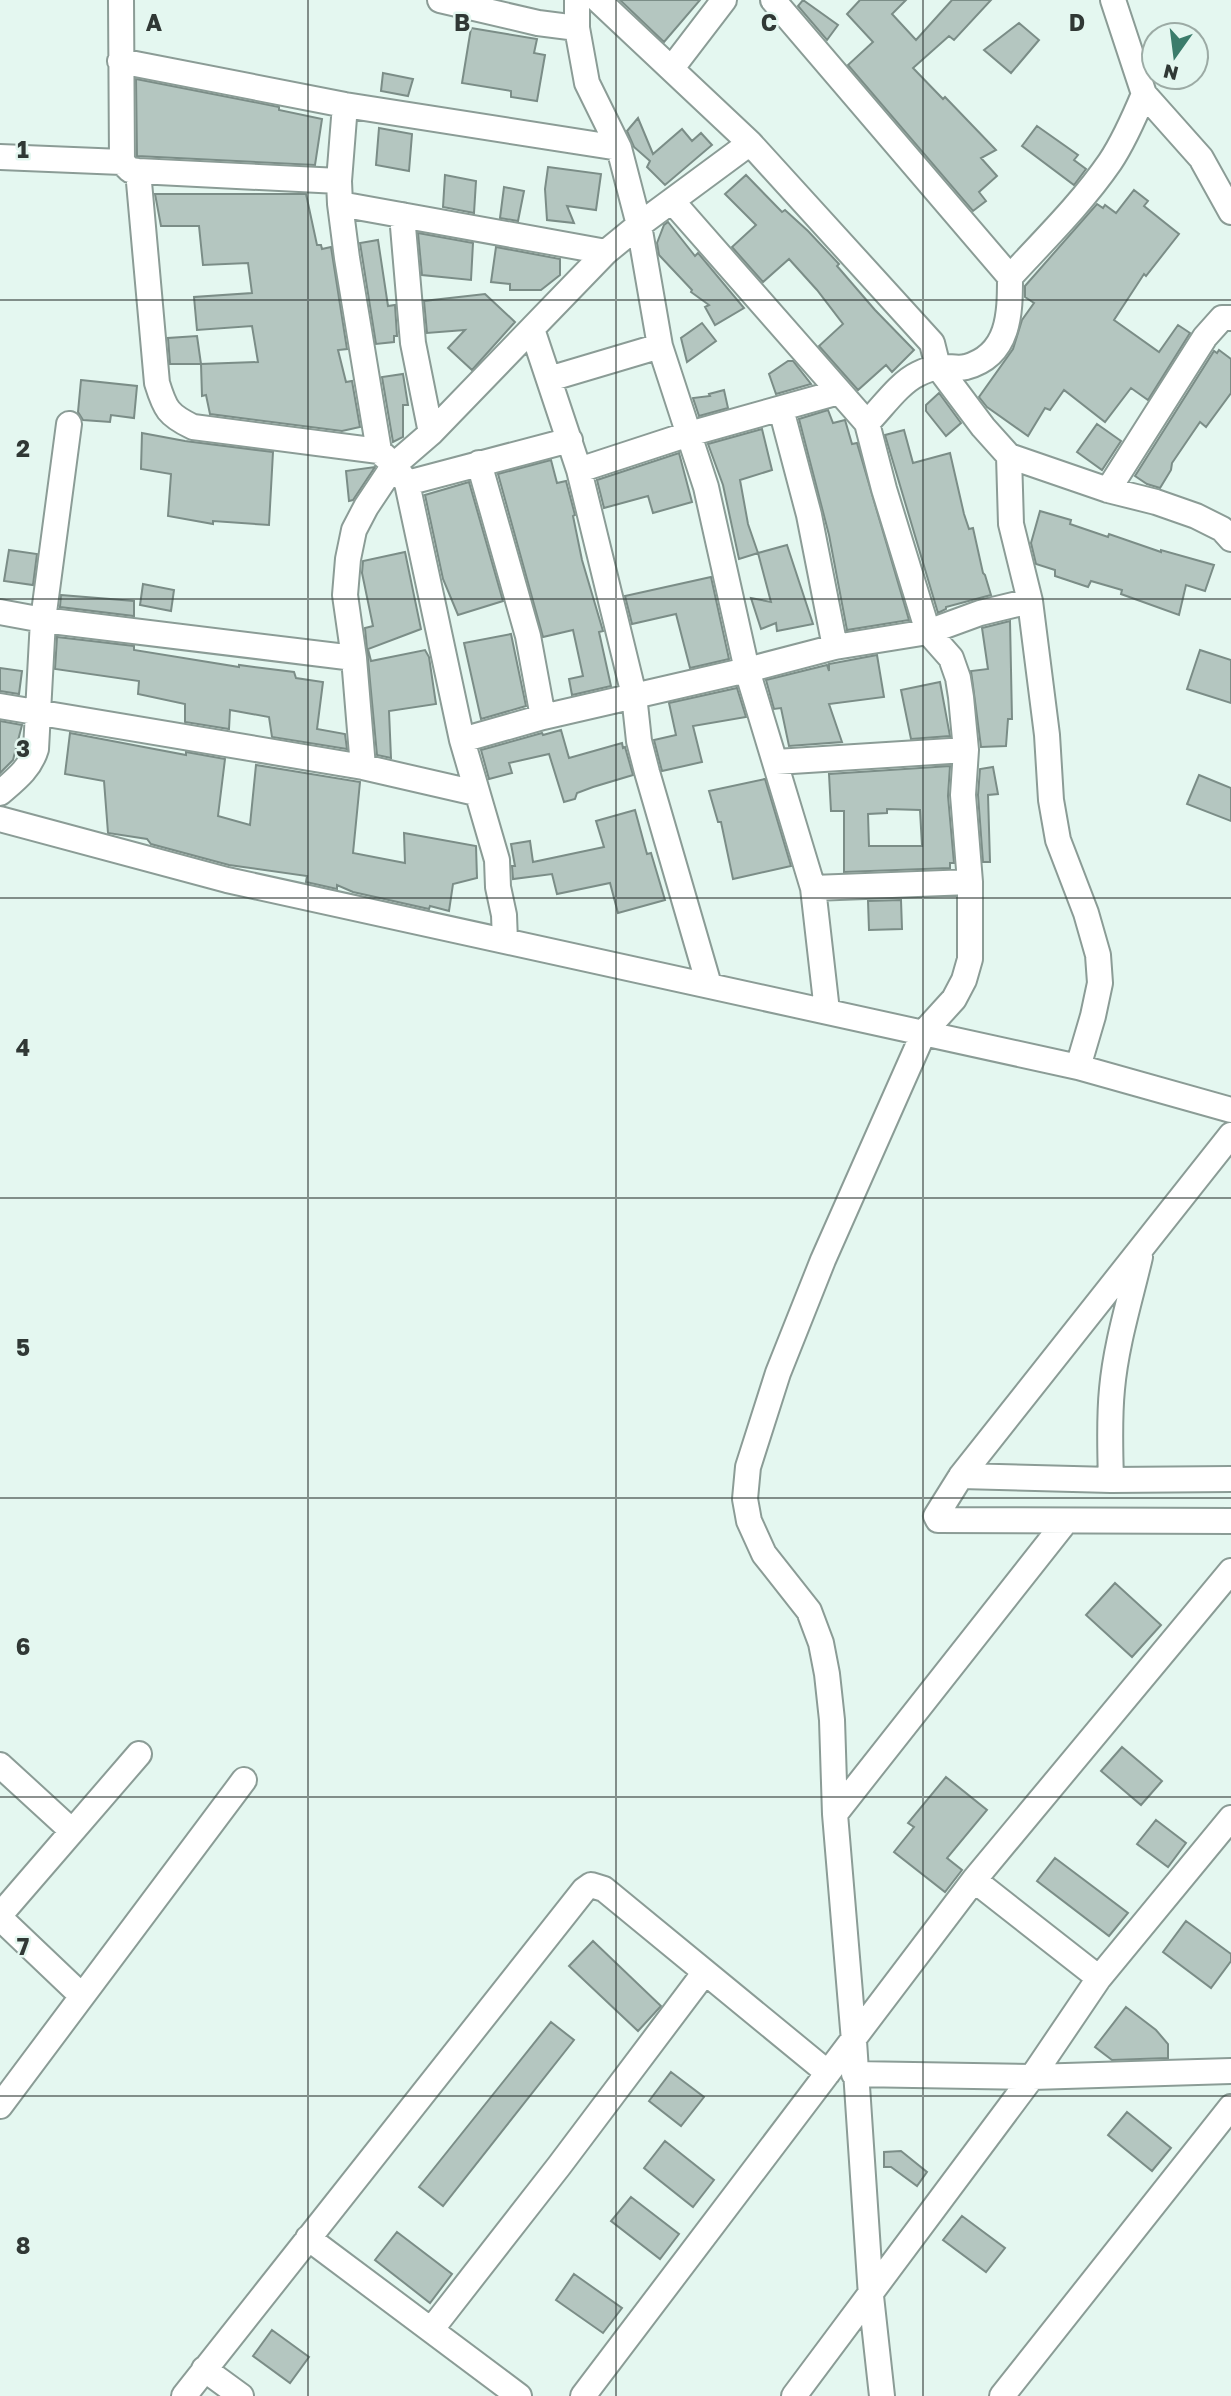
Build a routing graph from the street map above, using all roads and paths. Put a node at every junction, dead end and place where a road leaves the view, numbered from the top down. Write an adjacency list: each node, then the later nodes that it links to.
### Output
1 (121, 0): 9 (street)
2 (440, 0): 8 (street)
3 (577, 0): 8 (street)
4 (598, 0): 10 (street)
5 (724, 0): 10 (street)
6 (773, 0): 23 (street)
7 (1113, 0): 11 (street)
8 (577, 28): 14 (street)
9 (120, 61): 12 (street); 16 (street)
10 (672, 68): 13 (street)
11 (1144, 94): 19 (street); 23 (street)
12 (345, 105): 14 (street); 17 (street)
13 (750, 143): 18 (street); 27 (street)
14 (620, 148): 21 (street)
15 (0, 157): 16 (street)
16 (130, 166): 17 (street); 38 (street)
17 (340, 192): 20 (street); 38 (street)
18 (672, 201): 21 (street); 29 (street)
19 (1231, 212)
20 (402, 215): 22 (street); 33 (street)
21 (639, 225): 22 (street); 26 (street)
22 (606, 253): 25 (street)
23 (1010, 277): 27 (street)
24 (1231, 318): 40 (street)
25 (532, 329): 28 (street); 33 (street)
26 (660, 346): 28 (street); 34 (street)
27 (938, 367): 31 (street); 36 (street)
28 (549, 379): 35 (street)
29 (839, 392): 30 (street); 31 (street)
30 (781, 409): 34 (street); 46 (street)
31 (867, 423): 45 (street)
32 (69, 424): 44 (street)
33 (431, 433): 38 (street)
34 (689, 434): 39 (street); 48 (street)
35 (570, 440): 37 (street); 39 (street)
36 (1009, 456): 40 (street); 42 (street)
37 (478, 463): 38 (street); 52 (street)
38 (393, 467): 47 (street); 53 (street)
39 (579, 470): 49 (street)
40 (1108, 490): 41 (street)
41 (1231, 539)
42 (1030, 601): 45 (street); 66 (street)
43 (0, 612): 44 (street)
44 (43, 620): 47 (street); 51 (street)
45 (928, 632): 46 (street); 54 (street)
46 (835, 647): 48 (street)
47 (354, 658): 56 (street)
48 (747, 670): 49 (street); 55 (street)
49 (634, 695): 52 (street); 63 (street)
50 (0, 706): 51 (street)
51 (40, 712): 56 (street); 57 (street)
52 (543, 717): 53 (street)
53 (462, 740): 58 (street)
54 (966, 750): 55 (street); 60 (street)
55 (776, 762): 61 (street)
56 (363, 767): 58 (street)
57 (0, 793)
58 (476, 793): 62 (street)
59 (0, 819): 62 (street)
60 (970, 882): 61 (street); 65 (street)
61 (813, 888): 64 (street)
62 (505, 941): 63 (street)
63 (709, 985): 64 (street)
64 (827, 1010): 65 (street)
65 (924, 1032): 66 (street); 79 (street)
66 (1078, 1067): 67 (street)
67 (1231, 1110)
68 (1231, 1135): 69 (street)
69 (1142, 1249): 70 (street); 72 (street)
70 (961, 1476): 72 (street); 73 (street)
71 (1231, 1479): 72 (street)
72 (1111, 1480)
73 (1066, 1521): 74 (street); 79 (street)
74 (1231, 1521)
75 (1231, 1570): 82 (street)
76 (139, 1754): 81 (street)
77 (0, 1765): 81 (street)
78 (244, 1780): 86 (street)
79 (835, 1814): 87 (street)
80 (1231, 1818): 85 (street)
81 (72, 1831): 83 (street)
82 (974, 1880): 85 (street); 87 (street)
83 (0, 1916): 86 (street)
84 (705, 1972): 89 (street); 94 (street); 96 (street)
85 (1099, 1978): 91 (street)
86 (82, 1996): 92 (street)
87 (854, 2041): 89 (street); 90 (street)
88 (1231, 2071): 91 (street)
89 (828, 2074): 101 (street)
90 (854, 2074): 91 (street); 95 (street)
91 (1032, 2077): 95 (street)
92 (0, 2106)
93 (1231, 2107): 104 (street)
94 (308, 2238): 96 (street); 97 (street)
95 (871, 2295): 102 (street); 103 (street)
96 (431, 2330): 100 (street)
97 (204, 2369): 98 (street); 99 (street)
98 (184, 2396)
99 (241, 2396)
100 (519, 2396)
101 (583, 2396)
102 (794, 2396)
103 (882, 2396)
104 (1002, 2396)

